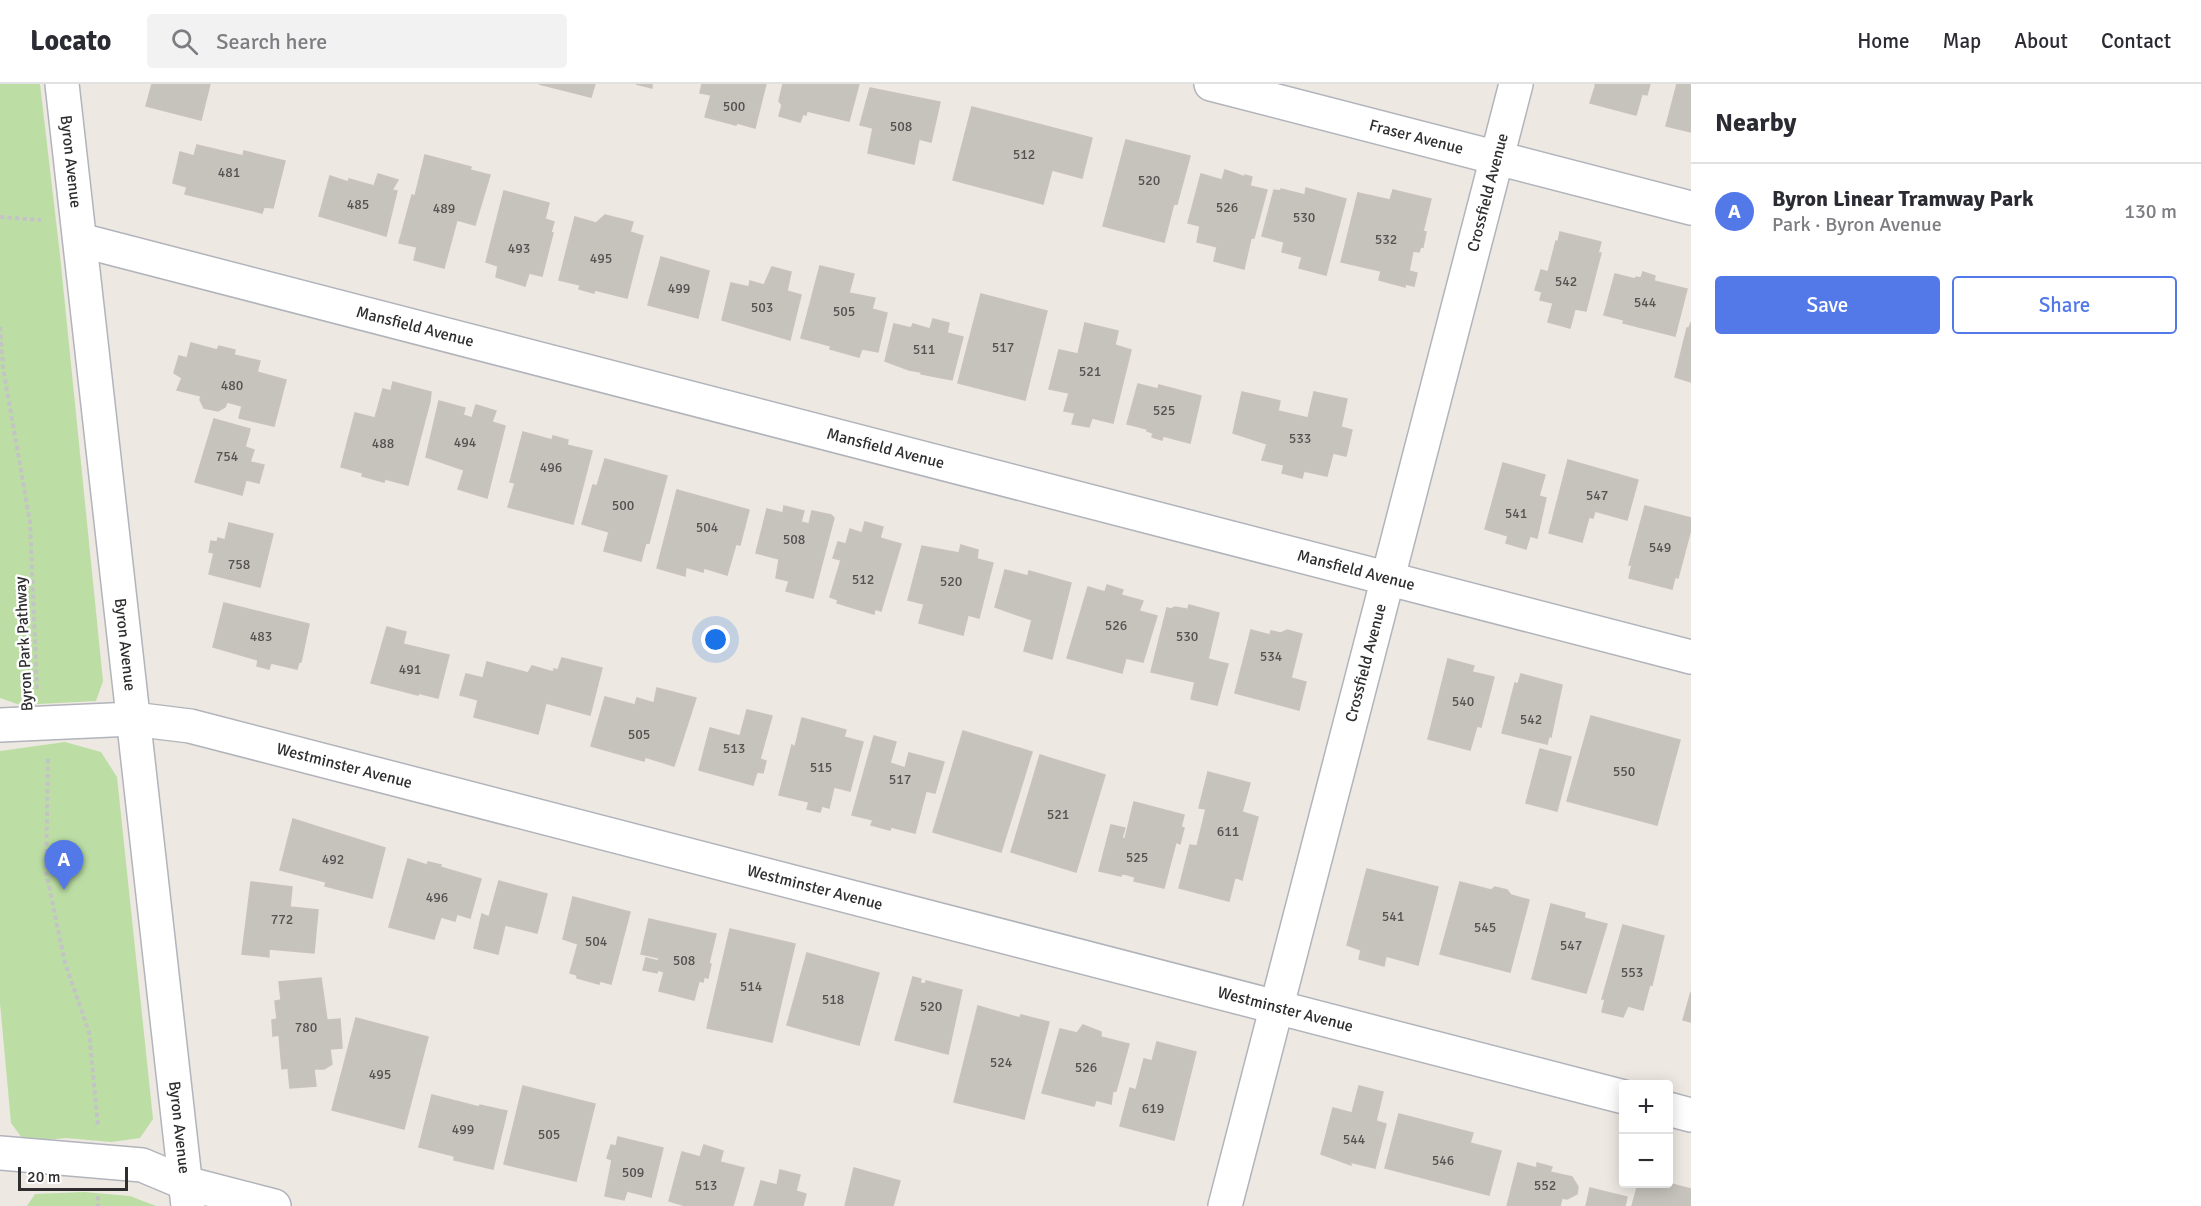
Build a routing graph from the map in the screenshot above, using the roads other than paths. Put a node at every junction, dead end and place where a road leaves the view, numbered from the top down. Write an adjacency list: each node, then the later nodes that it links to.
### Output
1 (62, 84): 6 (street, Byron Avenue)
2 (1211, 84): 4 (street, Fraser Avenue)
3 (1516, 84): 4 (street, Crossfield Avenue)
4 (1497, 158): 5 (street, Fraser Avenue); 7 (street, Crossfield Avenue)
5 (1691, 208)
6 (80, 240): 7 (street, Mansfield Avenue); 9 (street, Byron Avenue)
7 (1388, 578): 8 (street, Mansfield Avenue); 11 (street, Crossfield Avenue)
8 (1691, 657)
9 (133, 719): 10 (street, Westminster Avenue); 11 (street, Westminster Avenue); 16 (street, Byron Avenue)
10 (0, 725)
11 (1277, 1007): 12 (street, Westminster Avenue); 18 (street, Crossfield Avenue)
12 (1619, 1096)
13 (1673, 1110): 14 (street)
14 (1691, 1115)
15 (0, 1153): 16 (street)
16 (186, 1194): 17 (street)
17 (274, 1206)
18 (1225, 1206)

